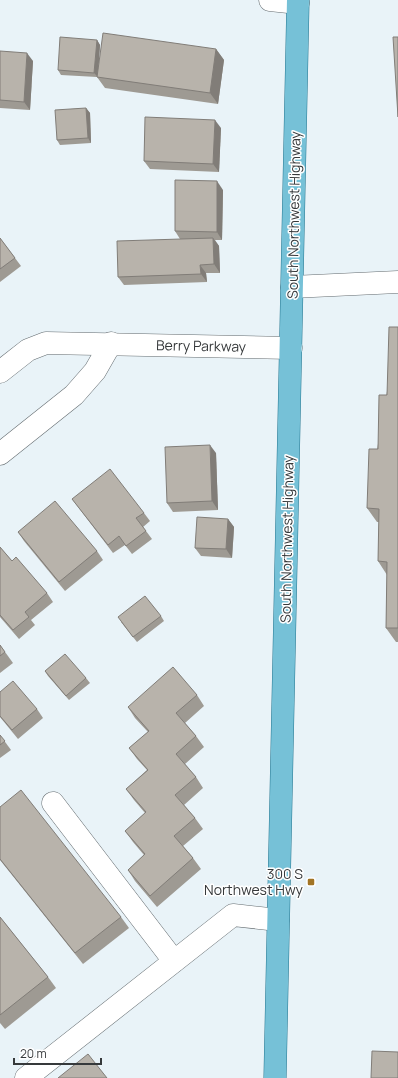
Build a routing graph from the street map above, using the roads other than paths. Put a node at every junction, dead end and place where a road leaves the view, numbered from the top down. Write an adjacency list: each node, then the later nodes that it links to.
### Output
1 (270, 0): 2 (street)
2 (298, 2): 4 (main road, South Northwest Highway)
3 (398, 282): 4 (street)
4 (292, 287): 6 (main road, South Northwest Highway)
5 (111, 344): 6 (street, Berry Parkway); 7 (street, Berry Parkway); 8 (street)
6 (290, 348): 10 (main road, South Northwest Highway)
7 (0, 372)
8 (0, 454)
9 (53, 803): 11 (street)
10 (278, 920): 11 (street); 13 (main road, South Northwest Highway)
11 (174, 961): 12 (street)
12 (26, 1078)
13 (275, 1078)

